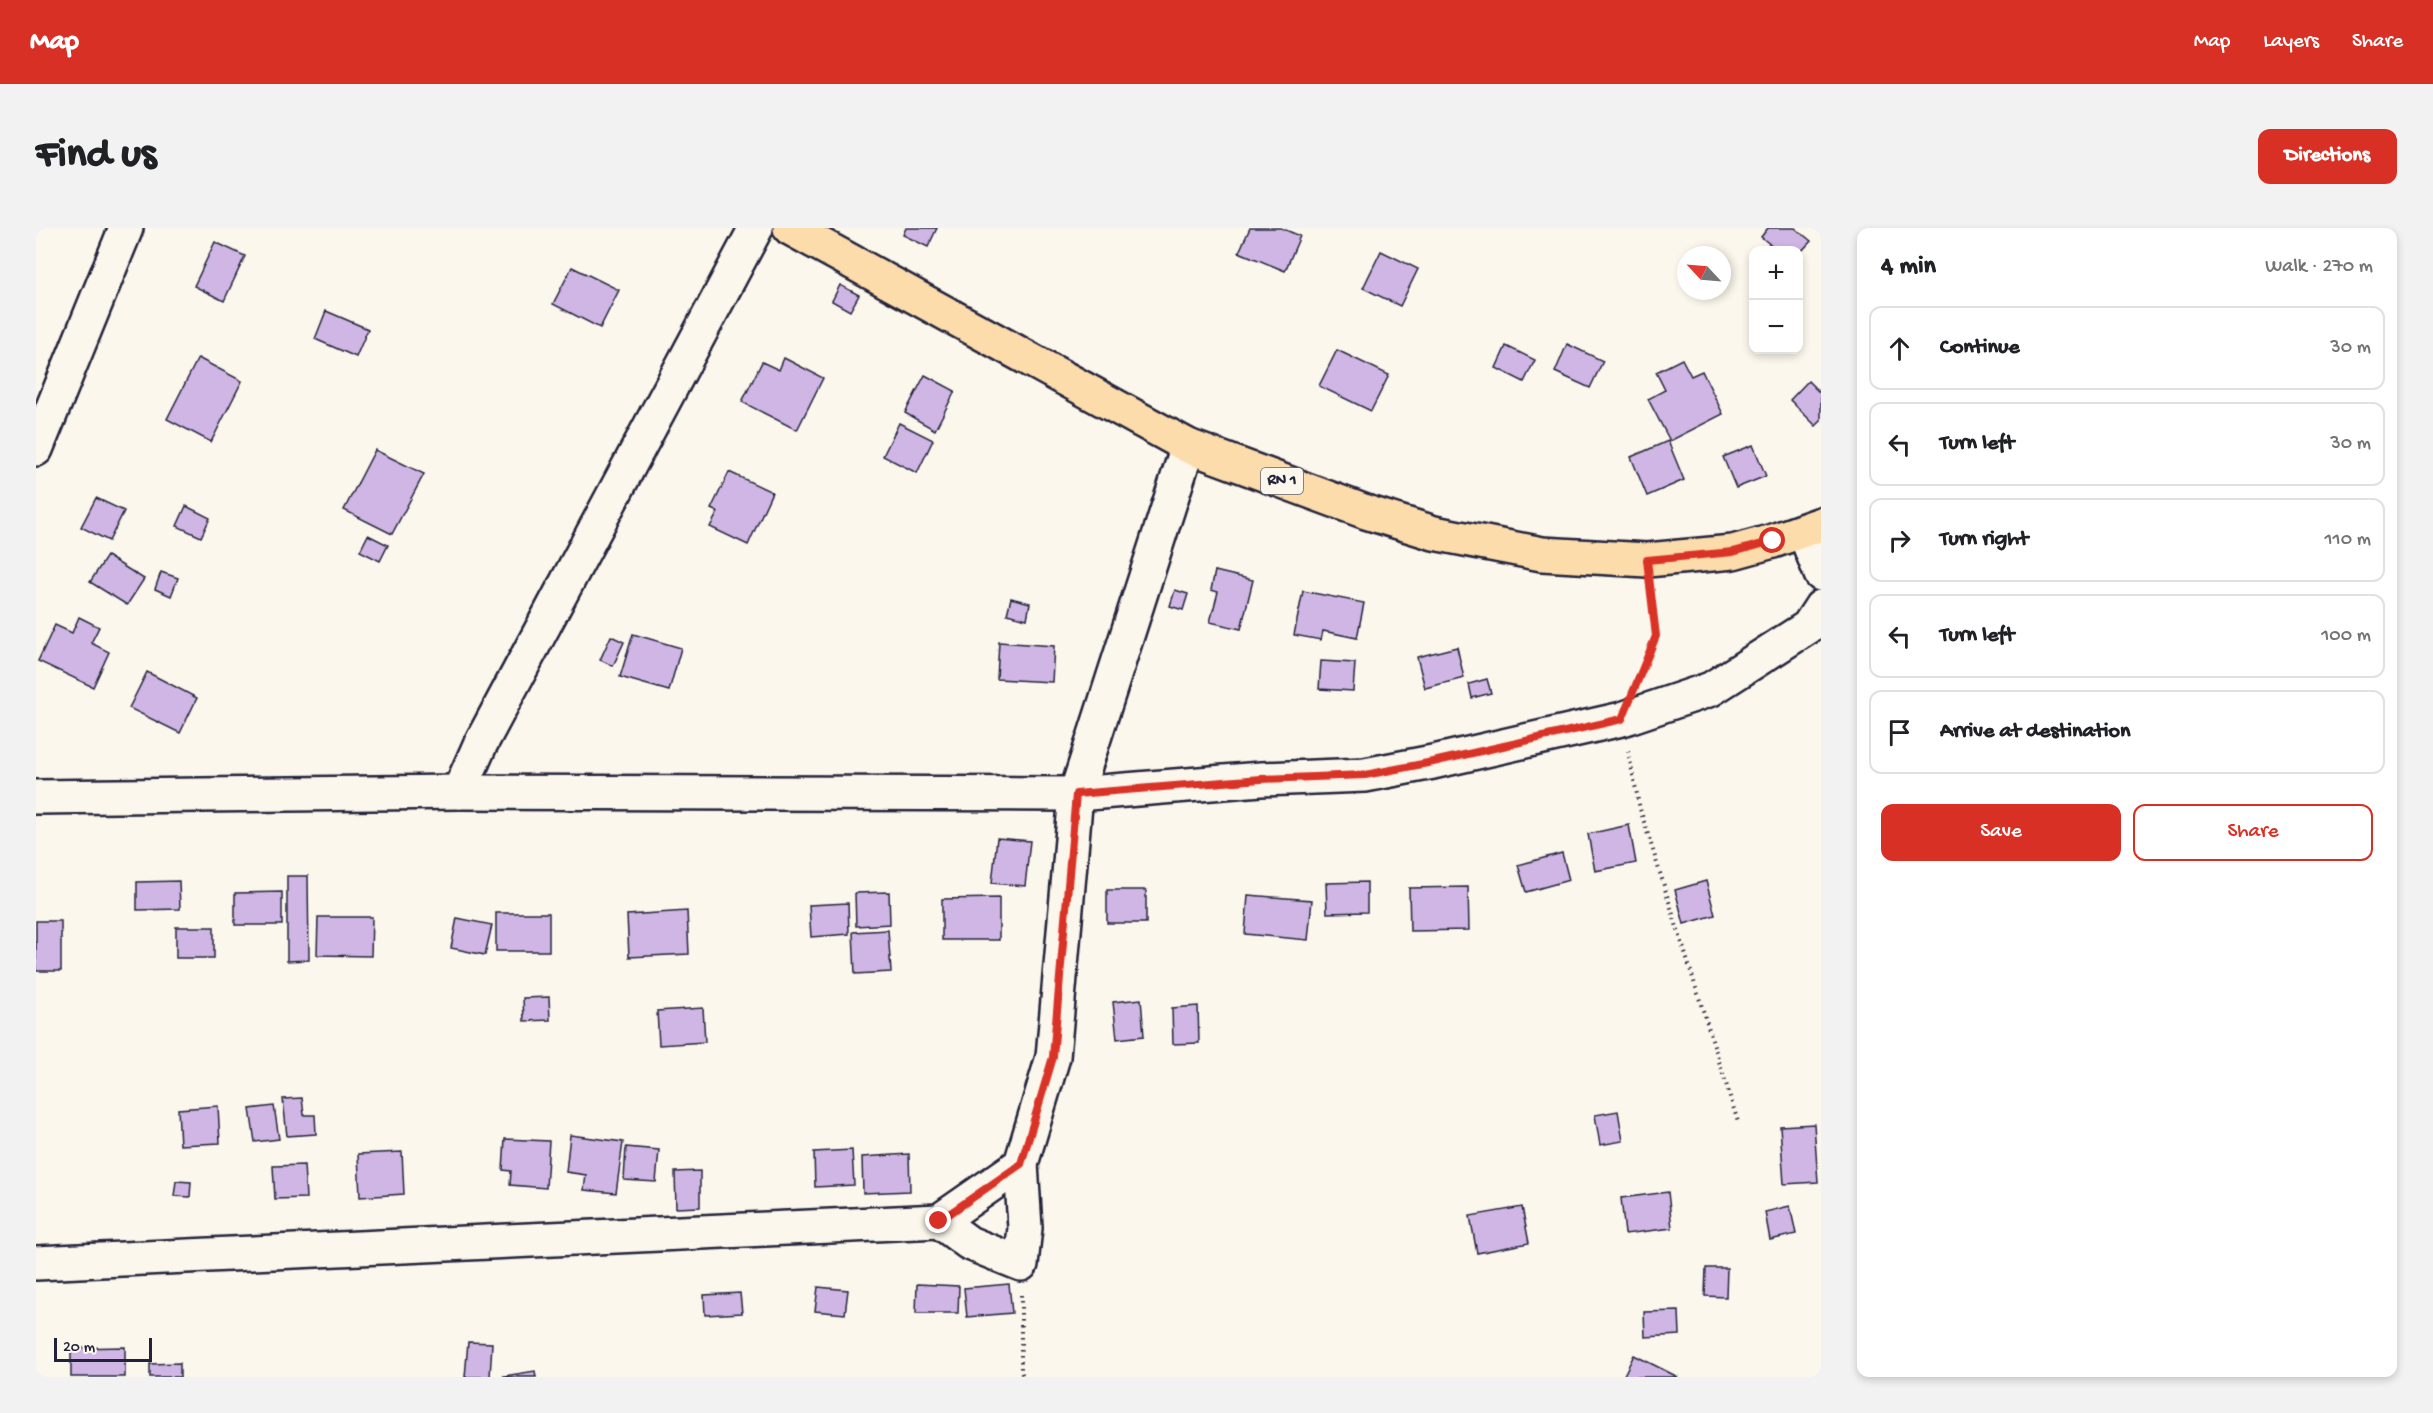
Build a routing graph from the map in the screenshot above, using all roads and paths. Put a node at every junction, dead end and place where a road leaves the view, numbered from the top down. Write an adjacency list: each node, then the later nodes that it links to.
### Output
1 (126, 228): 5 (street)
2 (756, 228): 11 (street)
3 (790, 228): 4 (main road, RN 1)
4 (1188, 446): 7 (main road, RN 1); 12 (street)
5 (36, 449)
6 (1812, 528): 7 (main road, RN 1); 8 (street)
7 (1647, 560): 10 (path)
8 (1821, 574)
9 (1817, 620): 10 (street)
10 (1622, 719): 12 (street); 14 (path)
11 (459, 792): 12 (street); 13 (street)
12 (1076, 794): 15 (street)
13 (36, 797)
14 (1738, 1122)
15 (1021, 1164): 16 (street); 18 (street)
16 (939, 1221): 17 (street); 18 (street)
17 (36, 1263)
18 (1021, 1264): 19 (path)
19 (1021, 1377)

